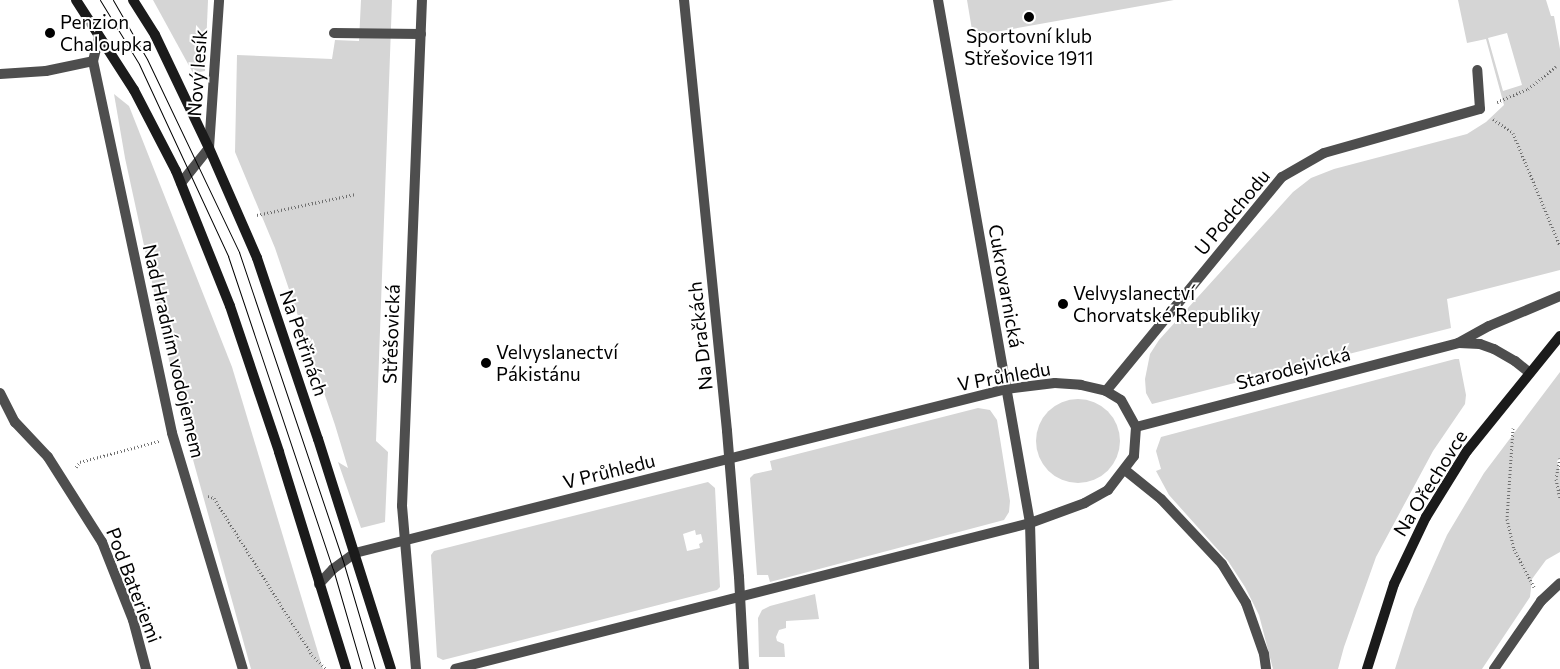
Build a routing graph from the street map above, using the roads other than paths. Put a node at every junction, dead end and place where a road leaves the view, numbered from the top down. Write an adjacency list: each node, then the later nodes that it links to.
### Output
1 (76, 0): 9 (street)
2 (133, 0): 13 (street, Na Petřinách)
3 (219, 0): 13 (street, Nový lesík)
4 (422, 0): 8 (street, Střešovická)
5 (684, 0): 23 (street, Na Dračkách)
6 (938, 0): 19 (street, Cukrovarnická)
7 (334, 33): 8 (street)
8 (421, 34): 26 (street, Střešovická)
9 (100, 37): 10 (street, Nad Hradním vodojemem); 14 (street)
10 (93, 60): 12 (street); 32 (street, Nad Hradním vodojemem)
11 (1477, 70): 20 (street, U Podchodu)
12 (0, 74)
13 (209, 148): 14 (street); 27 (street, Na Petřinách)
14 (181, 183): 29 (street)
15 (1560, 296): 17 (street, Starodejvická)
16 (1560, 336): 18 (street, Na Ořechovce)
17 (1458, 343): 18 (street, Starodejvická); 22 (street, Starodejvická)
18 (1530, 373): 40 (street, Na Ořechovce)
19 (1006, 389): 20 (street, V Průhledu); 23 (street, V Průhledu); 25 (street, Cukrovarnická)
20 (1106, 391): 22 (street, V Průhledu)
21 (0, 393): 31 (street, Pod Bateriemi)
22 (1136, 427): 24 (street)
23 (729, 459): 26 (street, V Průhledu); 30 (street, Na Dračkách)
24 (1125, 470): 25 (street); 39 (street)
25 (1030, 524): 30 (street); 38 (street, Cukrovarnická)
26 (405, 540): 27 (street, V Průhledu); 35 (street, Střešovická)
27 (355, 553): 29 (street, V Průhledu); 34 (street)
28 (1560, 583): 41 (street)
29 (319, 584): 33 (street)
30 (740, 596): 36 (street); 37 (street, Na Dračkách)
31 (146, 669)
32 (243, 669)
33 (346, 669)
34 (391, 669)
35 (416, 669)
36 (455, 669)
37 (744, 669)
38 (1034, 669)
39 (1266, 669)
40 (1367, 669)
41 (1494, 669)

